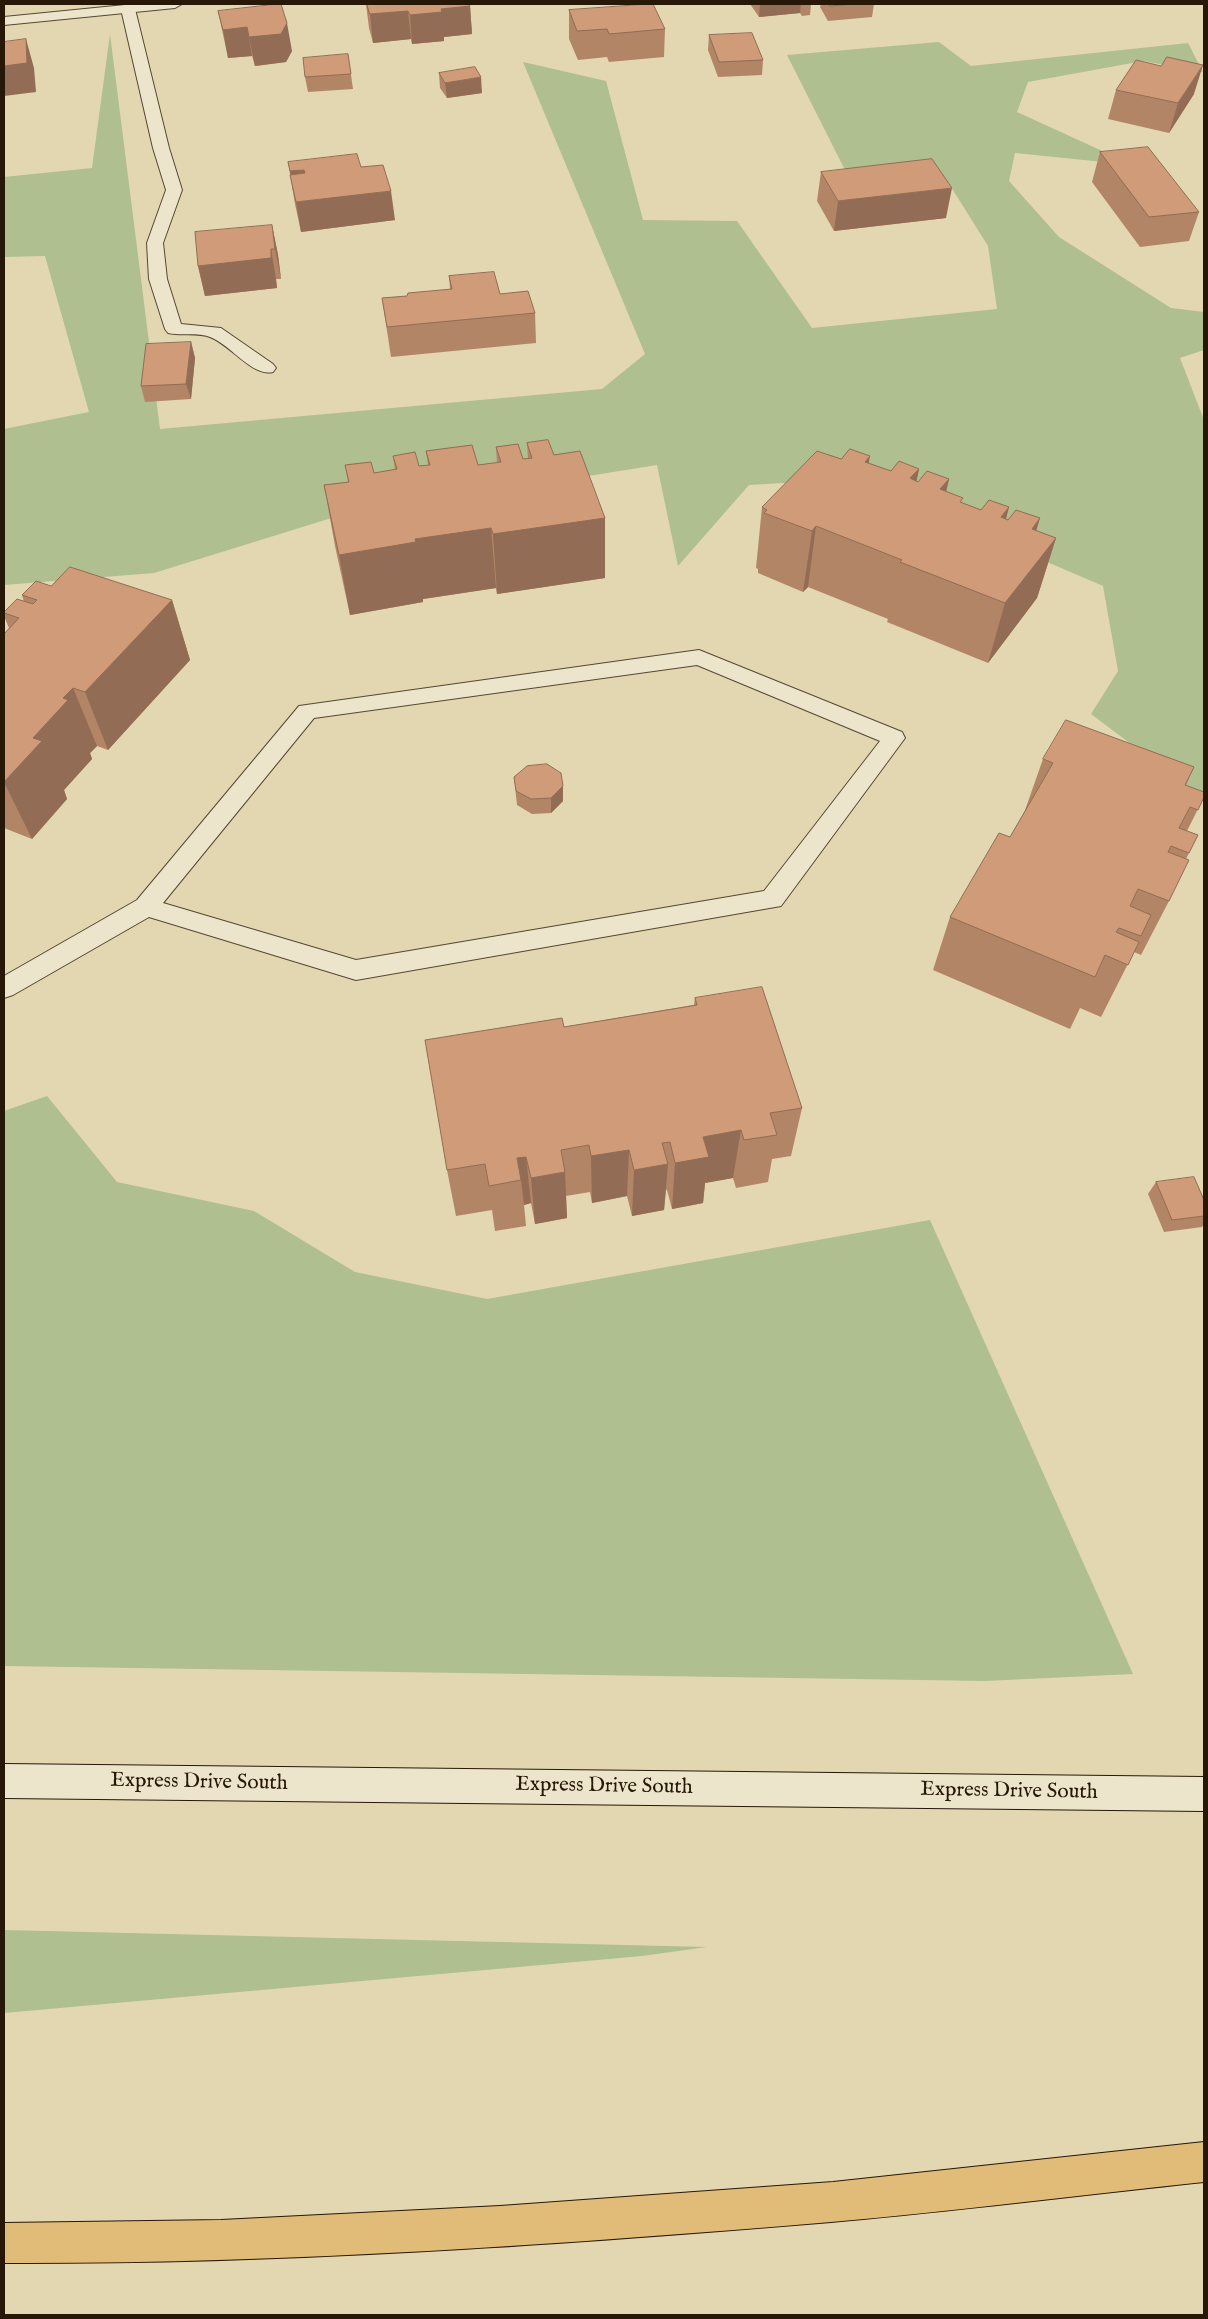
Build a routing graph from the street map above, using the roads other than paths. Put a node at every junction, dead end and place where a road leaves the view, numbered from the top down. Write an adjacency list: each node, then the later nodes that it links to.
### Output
1 (175, 4): 2 (main road)
2 (128, 8): 3 (main road); 4 (main road)
3 (4, 21)
4 (267, 368)
5 (146, 907): 5 (main road); 6 (main road)
6 (4, 988)
7 (4, 1781): 8 (main road, Express Drive South)
8 (1204, 1794)
9 (1204, 2162): 10 (highway)
10 (4, 2243)

